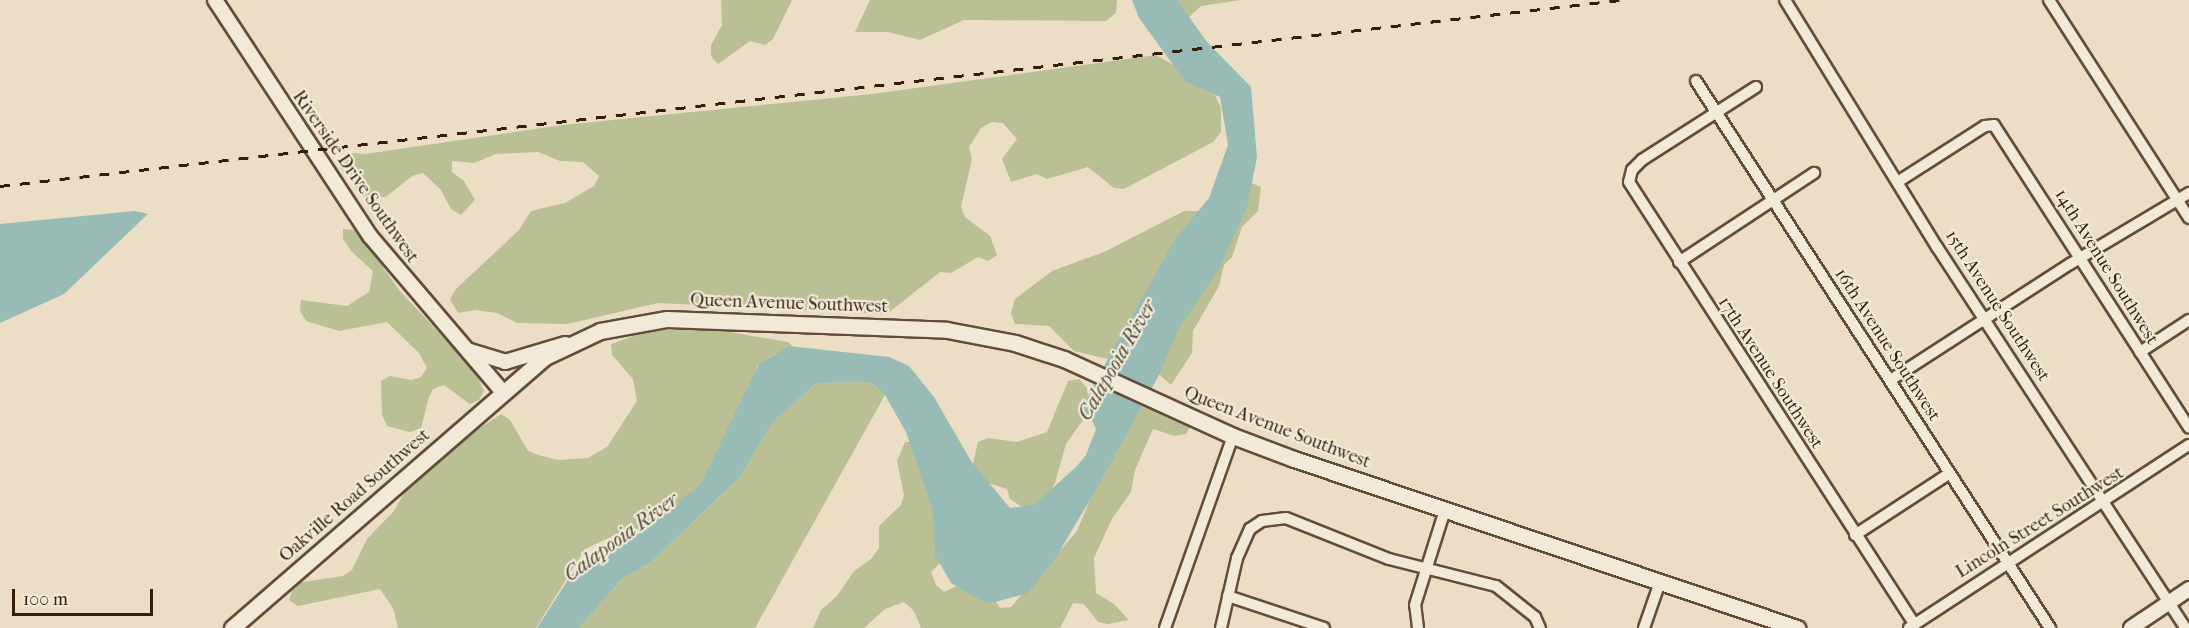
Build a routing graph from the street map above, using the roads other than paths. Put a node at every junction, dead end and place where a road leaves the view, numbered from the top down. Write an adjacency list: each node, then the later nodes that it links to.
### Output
1 (215, 0): 18 (street, Riverside Drive Southwest)
2 (1785, 0): 8 (street, 15th Avenue Southwest)
3 (2049, 0): 10 (street)
4 (1696, 81): 6 (street, 16th Avenue Southwest)
5 (1756, 87): 6 (street, 17th Avenue Southwest)
6 (1716, 115): 11 (street, 16th Avenue Southwest); 14 (street, 17th Avenue Southwest)
7 (1814, 172): 11 (street)
8 (1899, 181): 13 (street, 14th Avenue Southwest); 15 (street, 15th Avenue Southwest)
9 (2189, 193): 10 (street)
10 (2178, 200): 12 (street); 13 (street)
11 (1773, 201): 14 (street); 20 (street, 16th Avenue Southwest)
12 (2189, 218)
13 (2080, 260): 15 (street); 19 (street, 14th Avenue Southwest)
14 (1679, 262): 28 (street, 17th Avenue Southwest)
15 (1985, 318): 20 (street); 26 (street, 15th Avenue Southwest)
16 (2189, 320): 19 (street)
17 (570, 343): 18 (street); 21 (main road, Queen Avenue Southwest); 23 (main road, Queen Avenue Southwest)
18 (465, 348): 21 (street, Riverside Drive Southwest)
19 (2140, 352): 22 (street, 14th Avenue Southwest)
20 (1892, 379): 25 (street, 16th Avenue Southwest)
21 (503, 392): 36 (main road, Oakville Road Southwest)
22 (2189, 428)
23 (1233, 436): 27 (main road, Queen Avenue Southwest); 37 (street)
24 (2189, 445): 26 (street, Lincoln Street Southwest)
25 (1950, 473): 28 (street); 29 (street, 16th Avenue Southwest)
26 (2104, 503): 29 (street, Lincoln Street Southwest); 34 (street, 15th Avenue Southwest)
27 (1445, 510): 30 (street); 31 (main road, Queen Avenue Southwest)
28 (1856, 535): 35 (street, 17th Avenue Southwest)
29 (2007, 563): 35 (street, Lincoln Street Southwest); 44 (street, 16th Avenue Southwest)
30 (1427, 567): 33 (street); 40 (street); 41 (street)
31 (1660, 582): 42 (street); 43 (main road, Queen Avenue Southwest)
32 (2189, 589): 34 (street)
33 (1228, 596): 38 (street); 39 (street)
34 (2168, 603): 45 (street); 46 (street, 15th Avenue Southwest)
35 (1911, 625)
36 (232, 628)
37 (1165, 628)
38 (1221, 628)
39 (1323, 628)
40 (1418, 628)
41 (1540, 628)
42 (1644, 628)
43 (1797, 628)
44 (2050, 628)
45 (2131, 628)
46 (2185, 628)

